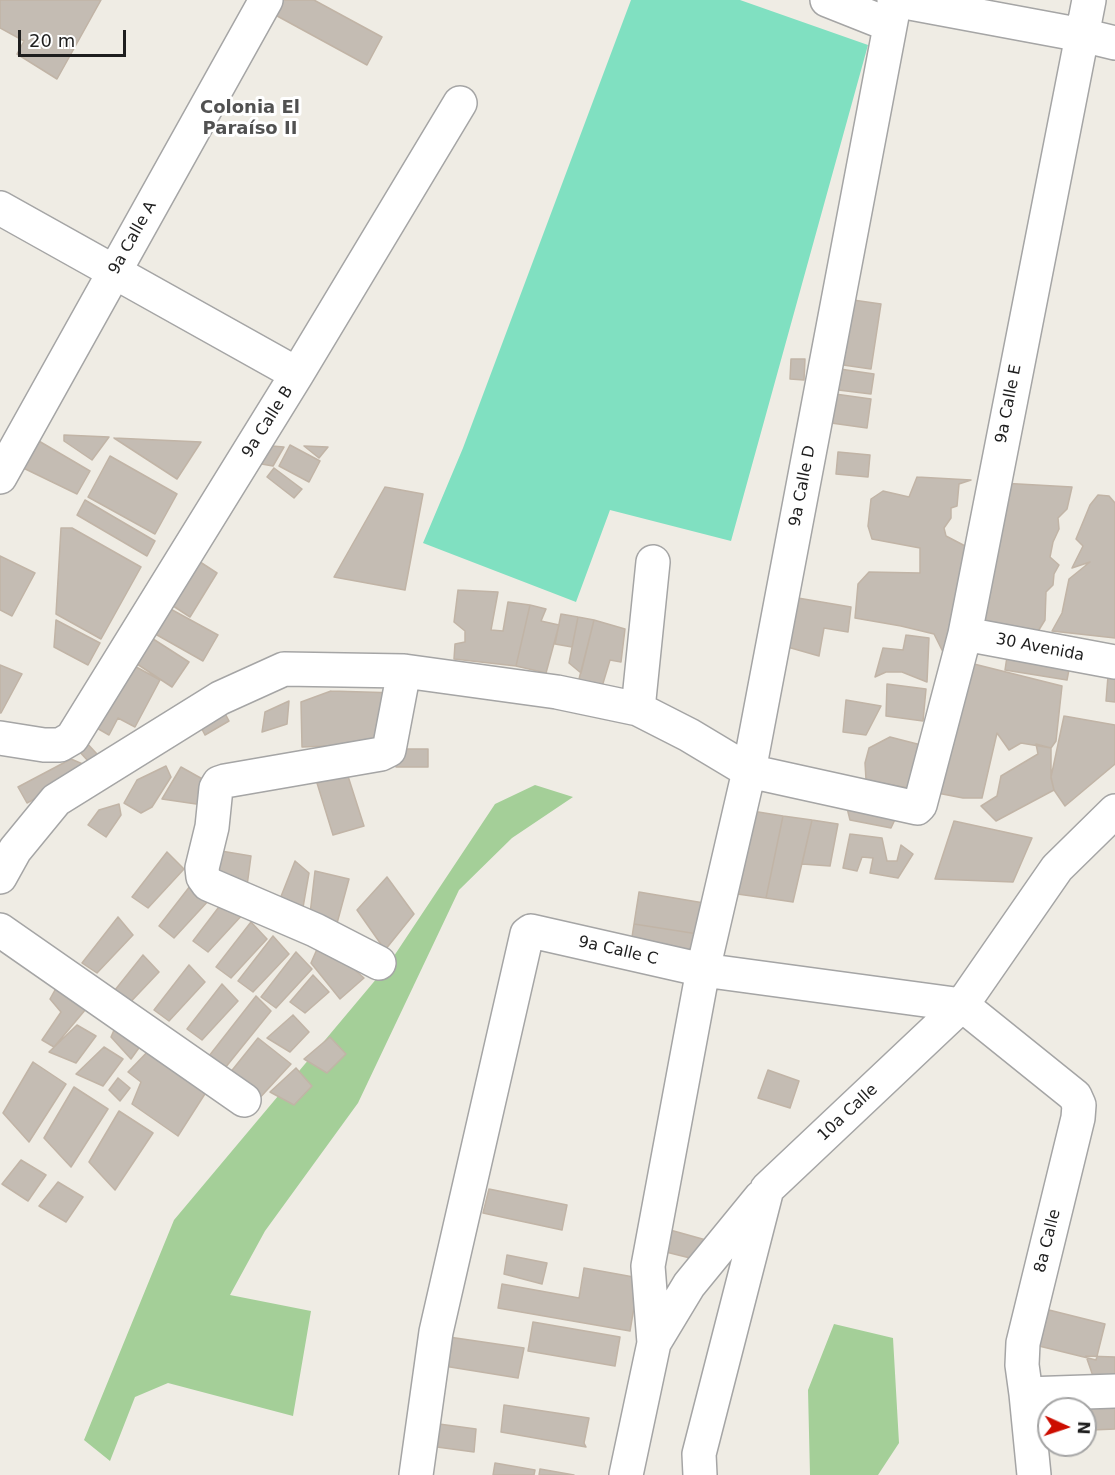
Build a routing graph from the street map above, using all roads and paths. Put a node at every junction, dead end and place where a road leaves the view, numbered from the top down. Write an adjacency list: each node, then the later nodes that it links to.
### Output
1 (266, 0): 9 (street, 9a Calle A)
2 (827, 0): 4 (street)
3 (1089, 0): 5 (street, 9a Calle E)
4 (893, 9): 5 (street); 18 (street, 9a Calle D)
5 (1082, 35): 6 (street); 13 (street, 9a Calle E)
6 (1115, 43)
7 (460, 103): 10 (street, 9a Calle B)
8 (0, 208): 9 (street)
9 (114, 272): 10 (street); 11 (street, 9a Calle A)
10 (297, 374): 17 (street, 9a Calle B)
11 (0, 477)
12 (653, 562): 16 (street)
13 (965, 634): 14 (street, 30 Avenida); 18 (street, 9a Calle E)
14 (1115, 662)
15 (404, 671): 16 (street); 20 (street); 22 (street)
16 (638, 709): 18 (street)
17 (0, 738)
18 (749, 771): 23 (street, 9a Calle D)
19 (1115, 811): 24 (street, 10a Calle)
20 (0, 877)
21 (0, 930): 25 (street)
22 (379, 963)
23 (703, 970): 24 (street, 9a Calle C); 27 (street, 9a Calle D); 30 (street, 9a Calle C)
24 (962, 1005): 26 (street, 10a Calle); 28 (street, 8a Calle)
25 (244, 1100)
26 (767, 1189): 27 (street, 10a Calle); 32 (street)
27 (654, 1343): 31 (street)
28 (1024, 1380): 29 (street); 33 (street, 8a Calle)
29 (1115, 1391)
30 (416, 1475)
31 (626, 1475)
32 (700, 1475)
33 (1034, 1475)

